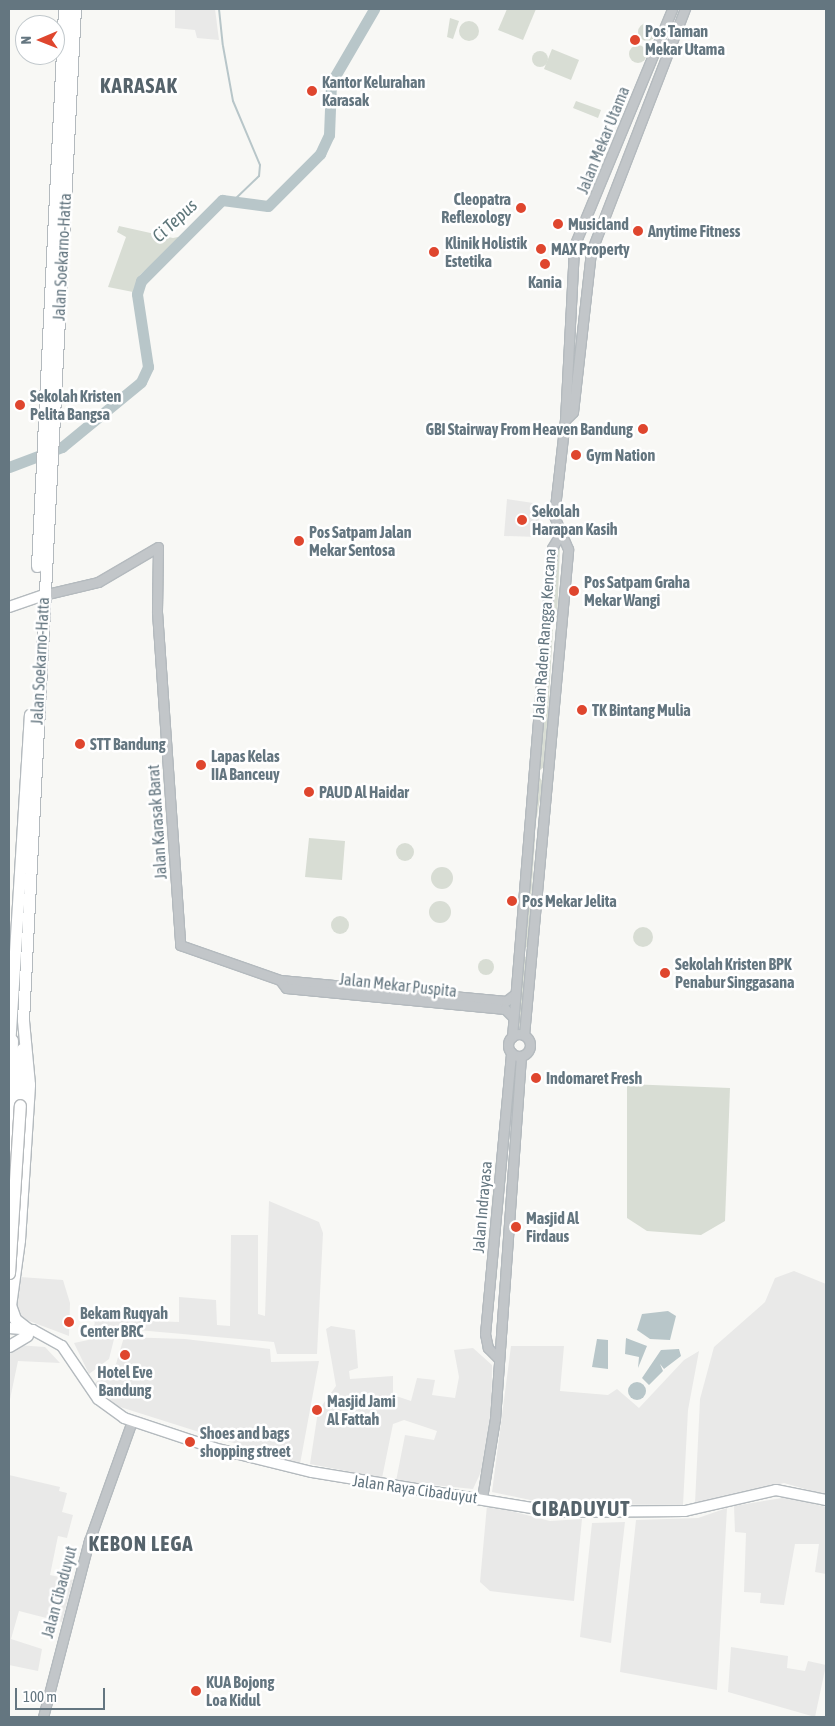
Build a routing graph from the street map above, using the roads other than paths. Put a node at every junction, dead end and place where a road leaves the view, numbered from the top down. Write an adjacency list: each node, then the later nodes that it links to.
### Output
1 (64, 9): 7 (highway, Jalan Soekarno-Hatta)
2 (75, 9): 7 (highway, Jalan Soekarno-Hatta)
3 (672, 9): 5 (street, Jalan Mekar Utama)
4 (685, 9): 6 (street, Jalan Mekar Utama)
5 (631, 111): 6 (street); 8 (street, Jalan Mekar Utama)
6 (642, 116): 8 (street, Jalan Mekar Utama)
7 (54, 314): 12 (highway, Jalan Soekarno-Hatta)
8 (565, 420): 9 (street)
9 (554, 516): 10 (street); 11 (street)
10 (561, 533): 11 (street, Jalan Raden Rangga Kencana); 17 (street, Jalan Raden Rangga Kencana)
11 (552, 548): 16 (street, Jalan Raden Rangga Kencana)
12 (40, 597): 13 (main road); 14 (highway, Jalan Soekarno-Hatta); 14 (highway, Jalan Soekarno-Hatta); 15 (street, Jalan Karasak Barat)
13 (9, 607)
14 (26, 864): 21 (highway, Jalan Soekarno-Hatta); 22 (highway, Jalan Soekarno-Hatta)
15 (180, 945): 19 (street, Jalan Mekar Puspita)
16 (518, 950): 17 (street); 18 (street, Jalan Raden Rangga Kencana)
17 (532, 951): 23 (street, Jalan Raden Rangga Kencana)
18 (515, 994): 19 (street, Jalan Mekar Puspita); 20 (street, Jalan Raden Rangga Kencana)
19 (381, 995): 20 (street, Jalan Mekar Puspita)
20 (513, 1017): 24 (street, Jalan Raden Rangga Kencana)
21 (23, 1020): 28 (highway); 30 (highway, Jalan Soekarno-Hatta)
22 (12, 1026): 25 (highway, Jalan Soekarno-Hatta); 28 (highway)
23 (524, 1035): 24 (street); 27 (street)
24 (512, 1037): 26 (street)
25 (9, 1046)
26 (511, 1052): 27 (street); 37 (street, Jalan Indrayasa)
27 (522, 1056): 37 (street, Jalan Indrayasa)
28 (15, 1106): 29 (highway); 31 (highway, bridge)
29 (9, 1171)
30 (14, 1249): 32 (highway, Jalan Soekarno-Hatta)
31 (9, 1272)
32 (9, 1309): 34 (highway)
33 (9, 1328): 34 (main road, Jalan Raya Cibaduyut)
34 (28, 1332): 35 (main road, Jalan Raya Cibaduyut); 36 (highway); 38 (main road, Jalan Raya Cibaduyut)
35 (9, 1334)
36 (9, 1346)
37 (499, 1359): 39 (street, Jalan Indrayasa)
38 (132, 1421): 39 (main road, Jalan Raya Cibaduyut); 41 (street, Jalan Cibaduyut)
39 (482, 1498): 40 (main road, Jalan Raya Cibaduyut)
40 (826, 1500)
41 (43, 1717)

